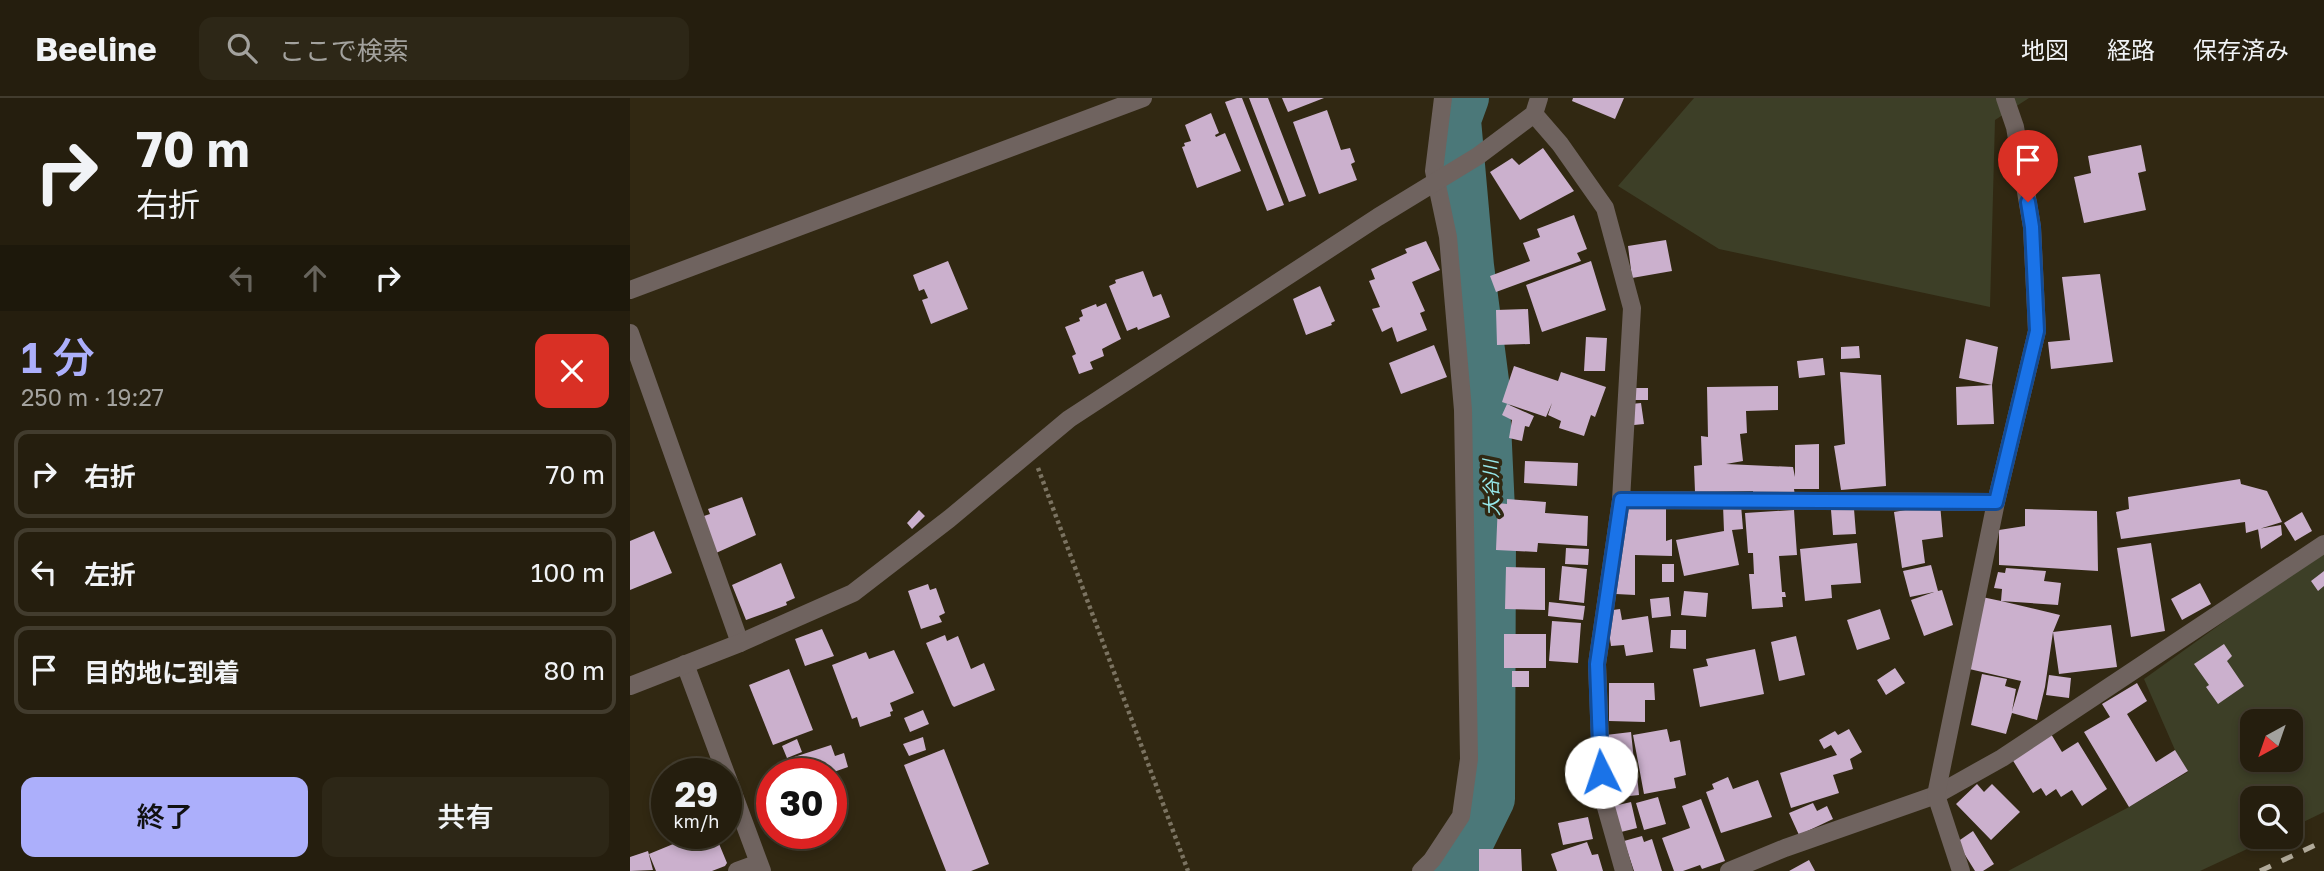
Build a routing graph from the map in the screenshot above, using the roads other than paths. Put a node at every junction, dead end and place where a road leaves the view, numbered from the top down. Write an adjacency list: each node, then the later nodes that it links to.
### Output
1 (1143, 98): 6 (street)
2 (1443, 98): 5 (street)
3 (2005, 98): 9 (street)
4 (1536, 106): 5 (street); 8 (street)
5 (1440, 179): 11 (street); 19 (street)
6 (630, 290)
7 (630, 333): 11 (street)
8 (1621, 500): 9 (street); 20 (street)
9 (1996, 502): 15 (street)
10 (2324, 544): 15 (street)
11 (740, 643): 12 (street)
12 (685, 664): 13 (street); 14 (street)
13 (630, 687)
14 (720, 758)
15 (1936, 795): 21 (street); 22 (street)
16 (742, 818): 17 (street)
17 (760, 867): 18 (street)
18 (737, 871)
19 (1421, 871)
20 (1624, 871)
21 (1729, 871)
22 (1961, 871)

